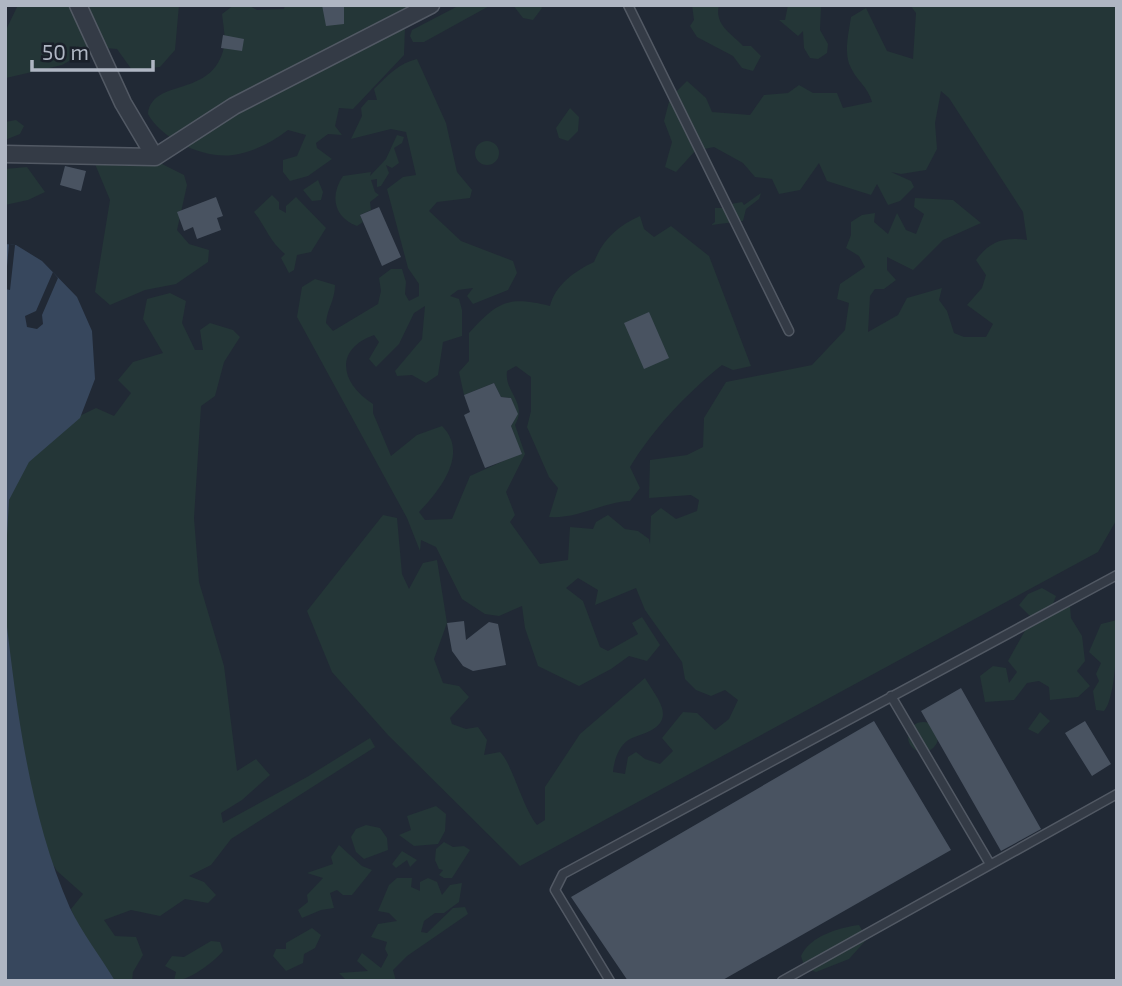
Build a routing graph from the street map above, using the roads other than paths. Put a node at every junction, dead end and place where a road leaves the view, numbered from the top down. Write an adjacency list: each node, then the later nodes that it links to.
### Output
1 (78, 5): 5 (street)
2 (431, 5): 5 (street)
3 (628, 5): 6 (lane)
4 (5, 154): 5 (street)
5 (155, 157)
6 (789, 331)
7 (1117, 575): 8 (lane)
8 (891, 696): 10 (lane); 11 (lane)
9 (1117, 794): 10 (lane)
10 (990, 864): 12 (lane)
11 (610, 981)
12 (782, 981)

